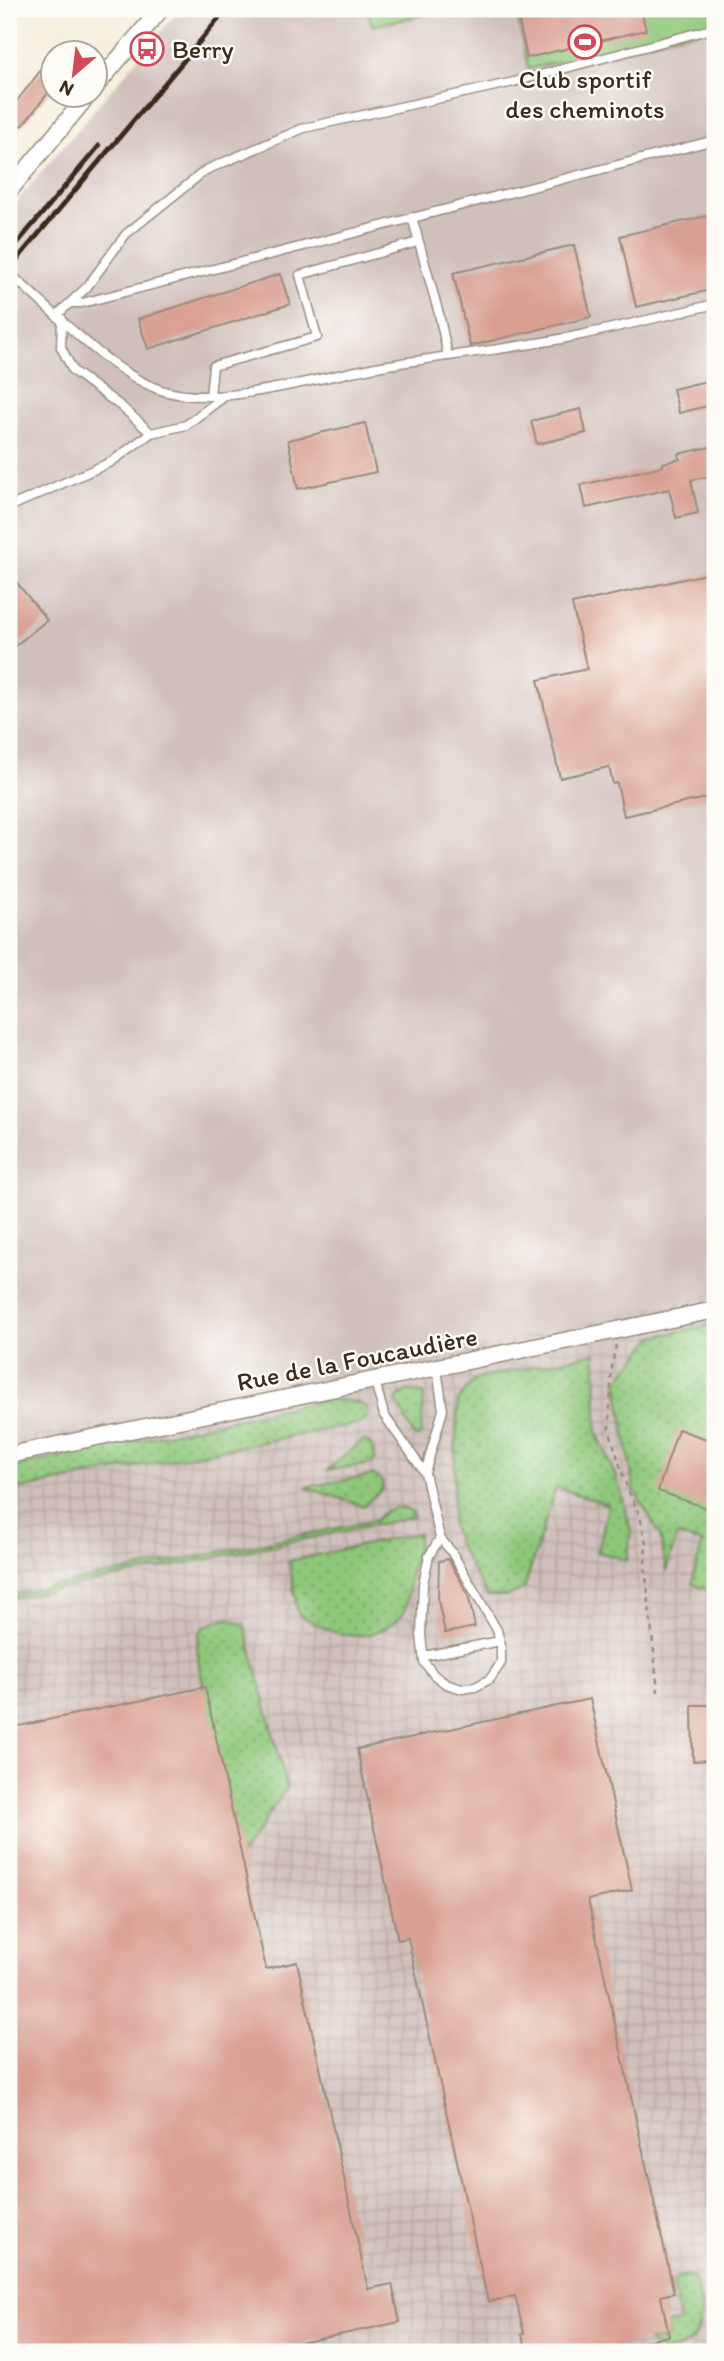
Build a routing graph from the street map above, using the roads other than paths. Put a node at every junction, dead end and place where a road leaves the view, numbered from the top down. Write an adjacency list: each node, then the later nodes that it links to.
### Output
1 (161, 9): 3 (street)
2 (715, 29): 10 (lane)
3 (108, 72)
4 (77, 108): 6 (street)
5 (715, 140): 7 (lane)
6 (9, 191)
7 (412, 217): 8 (lane); 10 (lane)
8 (418, 242): 13 (lane); 15 (lane)
9 (9, 273): 12 (lane)
10 (71, 303): 12 (lane)
11 (715, 304): 13 (lane)
12 (59, 317): 15 (lane); 16 (lane)
13 (448, 356): 14 (lane)
14 (227, 394): 15 (lane); 16 (lane)
15 (210, 396)
16 (151, 433): 17 (lane)
17 (9, 507)
18 (715, 1310): 19 (street, Rue de la Foucaudière)
19 (437, 1369): 20 (street, Rue de la Foucaudière); 22 (lane)
20 (375, 1381): 21 (street, Rue de la Foucaudière); 22 (lane)
21 (9, 1455)
22 (425, 1473): 23 (lane)
23 (440, 1538): 24 (lane); 25 (lane)
24 (500, 1641): 25 (lane); 25 (lane)
25 (424, 1656)

